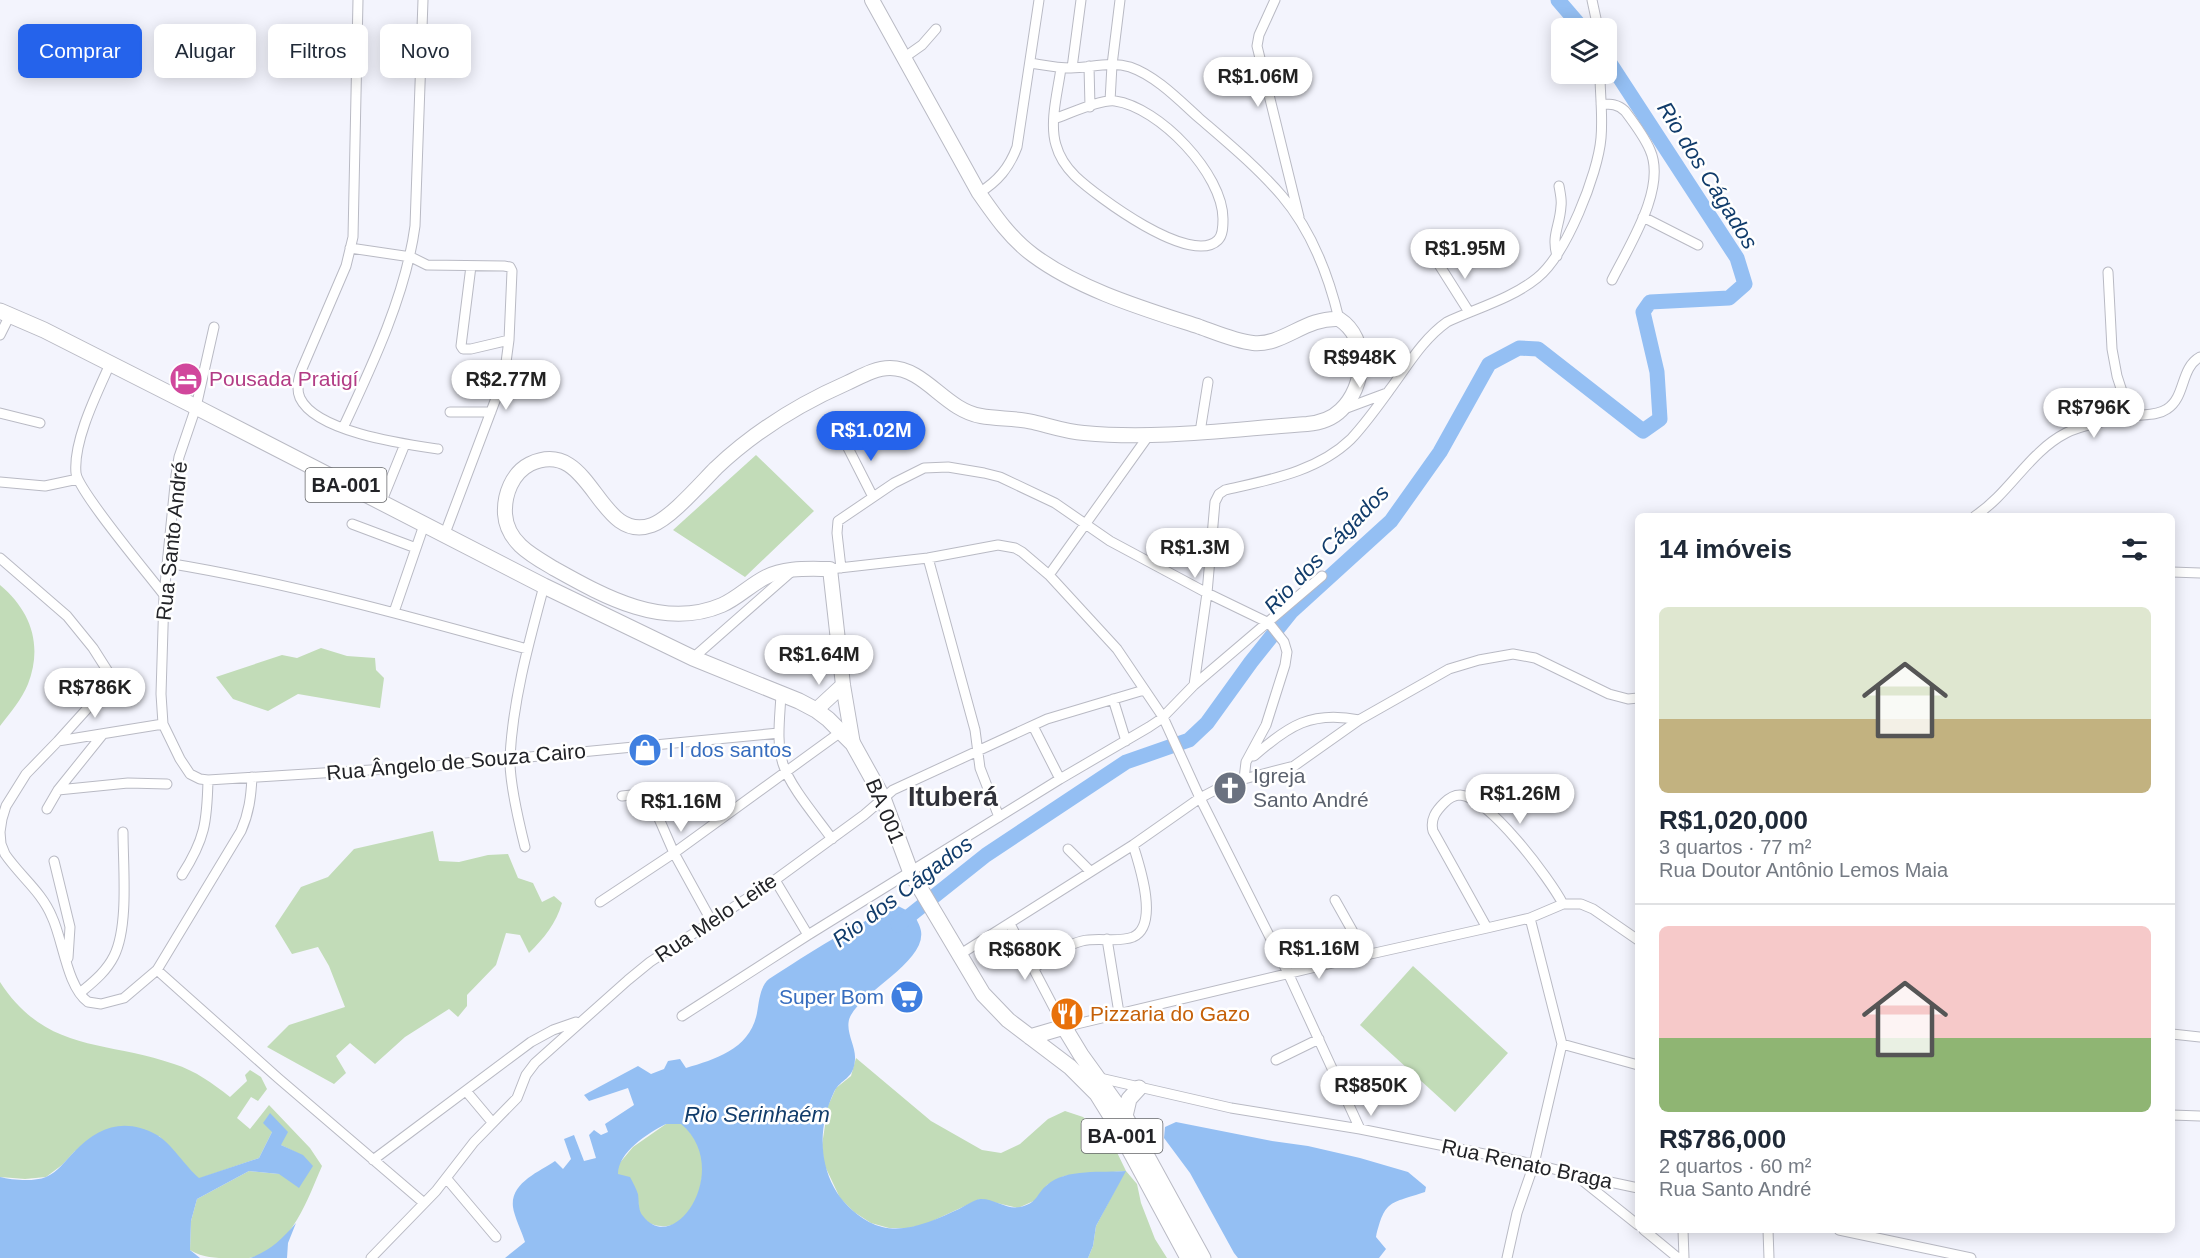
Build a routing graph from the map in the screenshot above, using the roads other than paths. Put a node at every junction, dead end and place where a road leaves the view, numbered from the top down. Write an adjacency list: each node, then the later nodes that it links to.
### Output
1 (358, 0): 27 (street)
2 (423, 0): 29 (street)
3 (872, 0): 11 (main road)
4 (1039, 0): 12 (street)
5 (1081, 0): 16 (street)
6 (1120, 0): 13 (street)
7 (1275, 0): 25 (street)
8 (1592, 0): 9 (street)
9 (1596, 18)
10 (936, 29): 11 (street)
11 (905, 57): 23 (main road)
12 (1030, 63): 15 (street); 23 (street)
13 (1112, 65): 14 (street); 18 (street); 25 (street)
14 (1089, 66): 16 (street); 20 (street)
15 (1061, 68): 16 (street); 21 (street)
16 (1072, 68)
17 (1601, 84): 19 (street)
18 (1110, 101): 20 (street); 21 (street)
19 (1602, 104): 24 (street); 28 (street)
20 (1090, 107): 21 (street)
21 (1054, 120)
22 (1559, 186): 28 (street)
23 (979, 193): 36 (main road)
24 (1643, 217): 26 (street); 33 (street)
25 (1300, 222): 36 (street)
26 (1698, 245)
27 (350, 248): 29 (street); 51 (street)
28 (1557, 256): 34 (street)
29 (411, 257): 31 (street); 51 (street)
30 (1438, 264): 34 (street)
31 (471, 266): 39 (street); 39 (street)
32 (2108, 272): 49 (street)
33 (1612, 280)
34 (1469, 312): 43 (street)
35 (5, 313): 38 (street); 41 (main road, BA-001)
36 (1339, 319): 45 (main road)
37 (214, 327): 44 (street, Rua Santo André)
38 (0, 335)
39 (509, 340): 47 (street)
40 (2200, 357): 49 (street)
41 (110, 364): 44 (main road, BA-001); 57 (street)
42 (1208, 382): 52 (street)
43 (1387, 393): 45 (street); 77 (street)
44 (196, 407): 60 (main road, BA-001); 69 (street, Rua Santo André)
45 (1341, 410): 52 (main road)
46 (450, 412): 47 (street)
47 (491, 412): 65 (street)
48 (0, 413): 50 (street)
49 (2130, 416): 61 (street)
50 (40, 423)
51 (343, 429): 55 (street)
52 (1200, 432): 53 (main road)
53 (1149, 435): 62 (street); 70 (main road)
54 (844, 440): 59 (street)
55 (405, 444): 56 (street); 60 (street)
56 (438, 449)
57 (78, 479): 58 (street); 78 (street)
58 (0, 482)
59 (873, 497): 62 (street); 71 (street)
60 (381, 503): 64 (main road, BA-001)
61 (1979, 513)
62 (1085, 522): 74 (street); 77 (street)
63 (352, 524): 66 (street)
64 (424, 525): 65 (main road, BA-001); 66 (street)
65 (444, 536): 76 (main road, BA-001)
66 (416, 548): 79 (street)
67 (0, 558): 83 (street)
68 (928, 558): 71 (street); 74 (street); 102 (street)
69 (167, 563): 78 (street, Rua Santo André); 79 (street)
70 (794, 569): 71 (main road); 82 (street)
71 (836, 569): 84 (main road)
72 (2175, 572): 73 (street)
73 (2200, 573)
74 (1048, 574): 86 (street)
75 (1322, 576): 80 (street)
76 (544, 586): 81 (street); 82 (main road, BA-001)
77 (1207, 593): 80 (street); 85 (street)
78 (164, 595): 94 (street, Rua Santo André)
79 (394, 612): 81 (street)
80 (1270, 624): 85 (street); 104 (street)
81 (527, 649): 103 (street)
82 (693, 658): 87 (main road, BA-001)
83 (113, 680): 89 (street); 99 (street)
84 (843, 685): 91 (main road); 101 (main road)
85 (1194, 686): 92 (street)
86 (1144, 690): 90 (street, Rua Melo Leite); 92 (street)
87 (781, 694): 91 (main road, BA-001); 97 (street)
88 (1635, 698): 93 (street)
89 (126, 699)
90 (1113, 699): 95 (street, Rua Melo Leite); 100 (street)
91 (816, 710): 96 (main road, BA-001)
92 (1163, 717): 100 (street); 112 (street)
93 (1359, 720): 104 (street); 108 (street)
94 (163, 724): 98 (street); 109 (street)
95 (1034, 726): 102 (street, Rua Melo Leite); 107 (street)
96 (842, 731): 101 (main road, BA-001); 105 (street)
97 (779, 733): 103 (street, Rua Ângelo de Souza Cairo); 105 (street)
98 (103, 734): 99 (street); 111 (street)
99 (58, 741): 140 (street)
100 (1126, 741): 107 (street)
101 (853, 744): 114 (main road, BA 001 / BA-001)
102 (978, 752): 114 (street, Rua Melo Leite); 116 (street)
103 (510, 759): 106 (street, Rua Ângelo de Souza Cairo); 120 (street)
104 (1246, 762): 108 (street)
105 (786, 772): 118 (street); 122 (street)
106 (252, 777): 109 (street, Rua Ângelo de Souza Cairo); 142 (street)
107 (1060, 779): 116 (street)
108 (1244, 779): 112 (street)
109 (208, 780): 125 (street)
110 (167, 784): 111 (street)
111 (58, 790): 115 (street)
112 (1199, 794): 119 (street); 143 (street)
113 (622, 796): 122 (street)
114 (883, 798): 118 (street, Rua Melo Leite); 126 (main road, BA 001 / BA-001)
115 (47, 809)
116 (999, 817): 126 (street)
117 (123, 832): 144 (street)
118 (832, 839): 127 (street, Rua Melo Leite)
119 (1133, 844): 124 (street); 137 (street)
120 (525, 847)
121 (1068, 849): 124 (street)
122 (674, 853): 129 (street); 132 (street)
123 (54, 861): 140 (street)
124 (1090, 871): 133 (street)
125 (182, 875)
126 (912, 875): 135 (street); 138 (main road, BA 001 / BA-001)
127 (775, 880): 132 (street, Rua Melo Leite); 135 (street)
128 (1335, 900): 139 (street)
129 (600, 902)
130 (1563, 904): 131 (street); 134 (street); 136 (street)
131 (1530, 918): 134 (street); 153 (street)
132 (712, 922): 147 (street, Rua Melo Leite)
133 (1010, 924): 138 (street); 141 (street)
134 (1487, 928): 139 (street)
135 (808, 935): 146 (street)
136 (1635, 938)
137 (1107, 939): 141 (street); 145 (street)
138 (959, 955): 151 (main road, BA-001)
139 (1366, 955): 143 (street)
140 (68, 964): 144 (street)
141 (1034, 968): 148 (street)
142 (157, 970): 144 (street); 164 (street)
143 (1288, 974): 145 (street); 152 (street)
144 (80, 993)
145 (1119, 1013): 148 (street)
146 (682, 1016)
147 (581, 1021): 158 (street); 162 (street, Rua Melo Leite)
148 (1064, 1027): 151 (main road); 156 (main road, BA-001)
149 (2175, 1034): 150 (street)
150 (2200, 1036)
151 (1030, 1037): 178 (main road, BA-001)
152 (1319, 1040): 154 (street); 163 (street)
153 (1562, 1044): 155 (street); 165 (street)
154 (1276, 1060)
155 (1635, 1064)
156 (1097, 1078): 157 (street, Rua Renato Braga); 160 (main road, BA-001)
157 (1139, 1088): 160 (main road); 163 (street, Rua Renato Braga)
158 (466, 1091): 162 (street); 164 (street)
159 (2175, 1115): 161 (street)
160 (1125, 1116): 179 (main road, BA-001)
161 (2200, 1116)
162 (492, 1122): 167 (street, Rua Melo Leite)
163 (1360, 1129): 165 (street, Rua Renato Braga)
164 (373, 1160): 169 (street)
165 (1534, 1164): 166 (street, Rua Renato Braga); 180 (street)
166 (1576, 1175): 168 (street, Rua Renato Braga); 170 (street)
167 (447, 1179): 169 (street, Rua Melo Leite); 175 (street)
168 (1635, 1187)
169 (424, 1203): 177 (street, Rua Melo Leite)
170 (1635, 1223)
171 (1648, 1233): 181 (street)
172 (1683, 1233): 182 (street)
173 (1768, 1233): 183 (street)
174 (1851, 1233): 176 (street)
175 (496, 1237)
176 (1936, 1255): 184 (street)
177 (371, 1258)
178 (1188, 1258)
179 (1203, 1258)
180 (1508, 1258)
181 (1678, 1258)
182 (1684, 1258)
183 (1768, 1258)
184 (1971, 1258)

